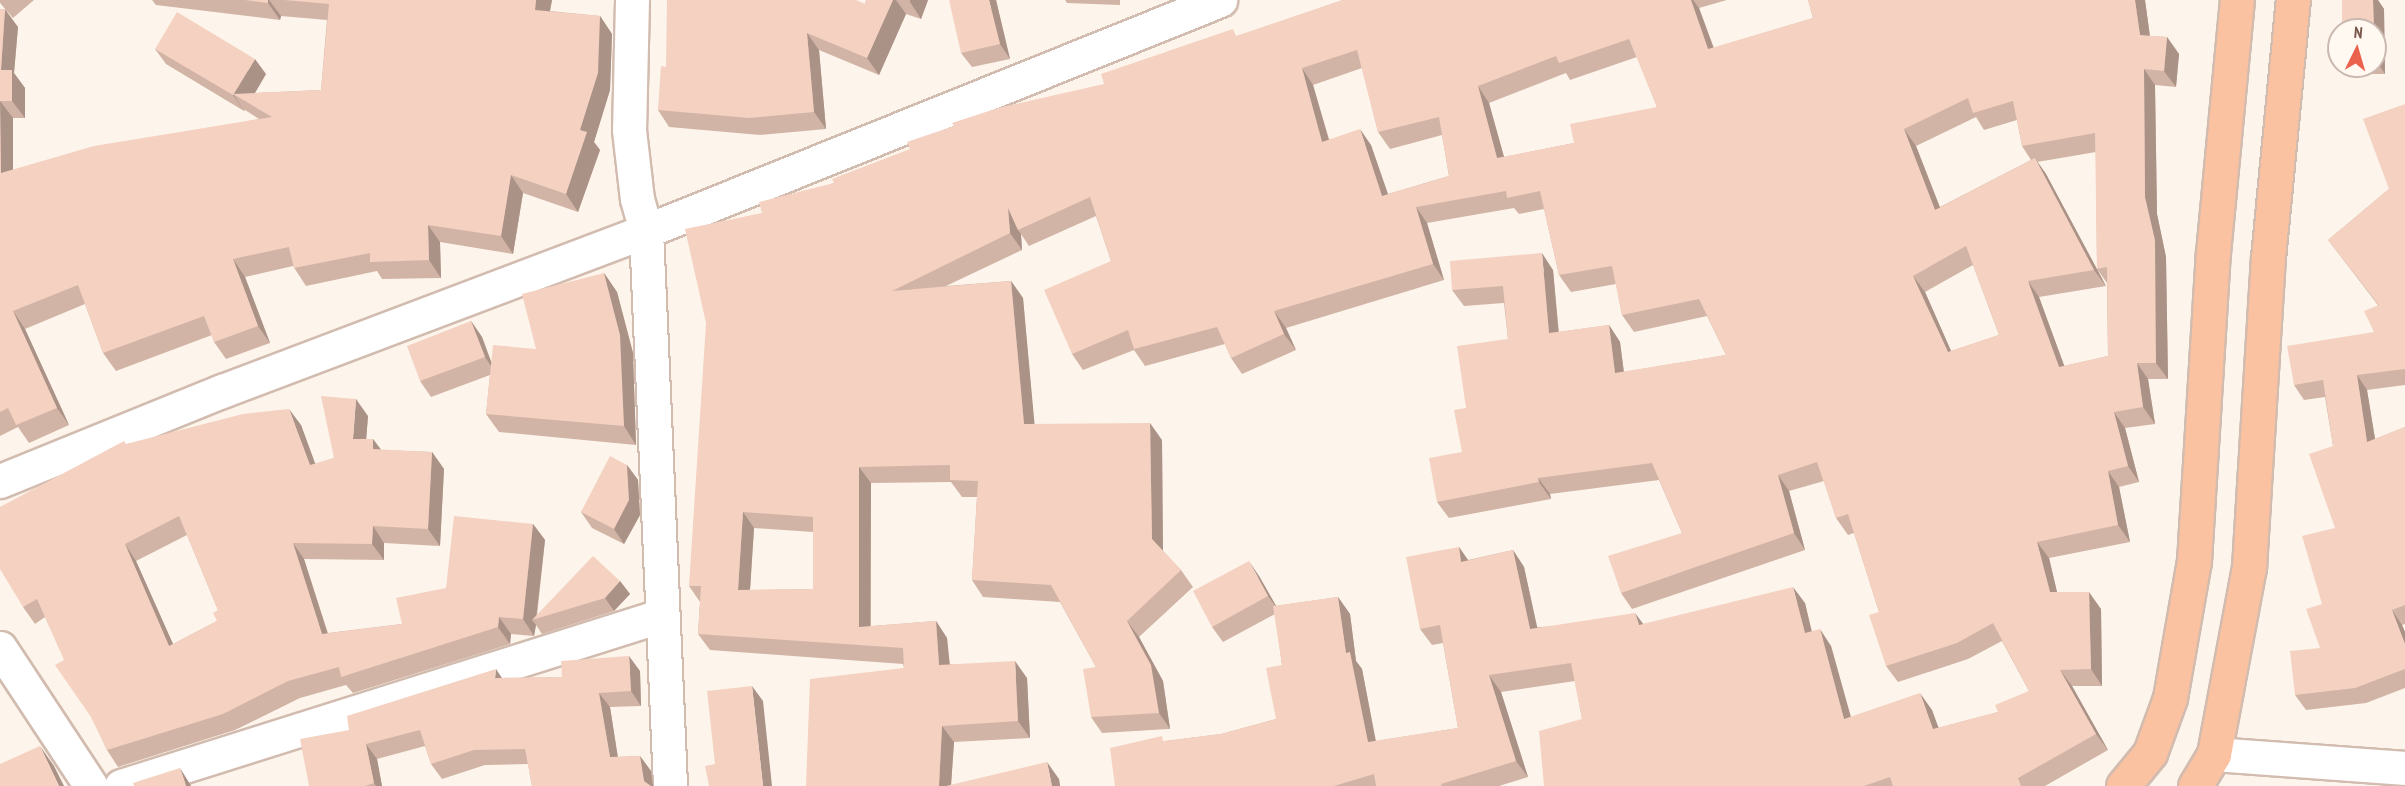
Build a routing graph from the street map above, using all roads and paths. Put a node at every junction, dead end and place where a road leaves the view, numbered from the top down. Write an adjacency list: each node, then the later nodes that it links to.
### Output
1 (632, 0): 5 (street)
2 (1220, 0): 5 (street)
3 (2237, 0): 14 (highway)
4 (2293, 0): 9 (highway)
5 (646, 231): 6 (street); 7 (street)
6 (0, 482)
7 (660, 616): 12 (street); 13 (street)
8 (0, 648): 11 (street)
9 (2214, 754): 10 (street); 15 (highway)
10 (2405, 768)
11 (91, 786)
12 (121, 786)
13 (670, 786)
14 (2123, 786)
15 (2195, 786)

